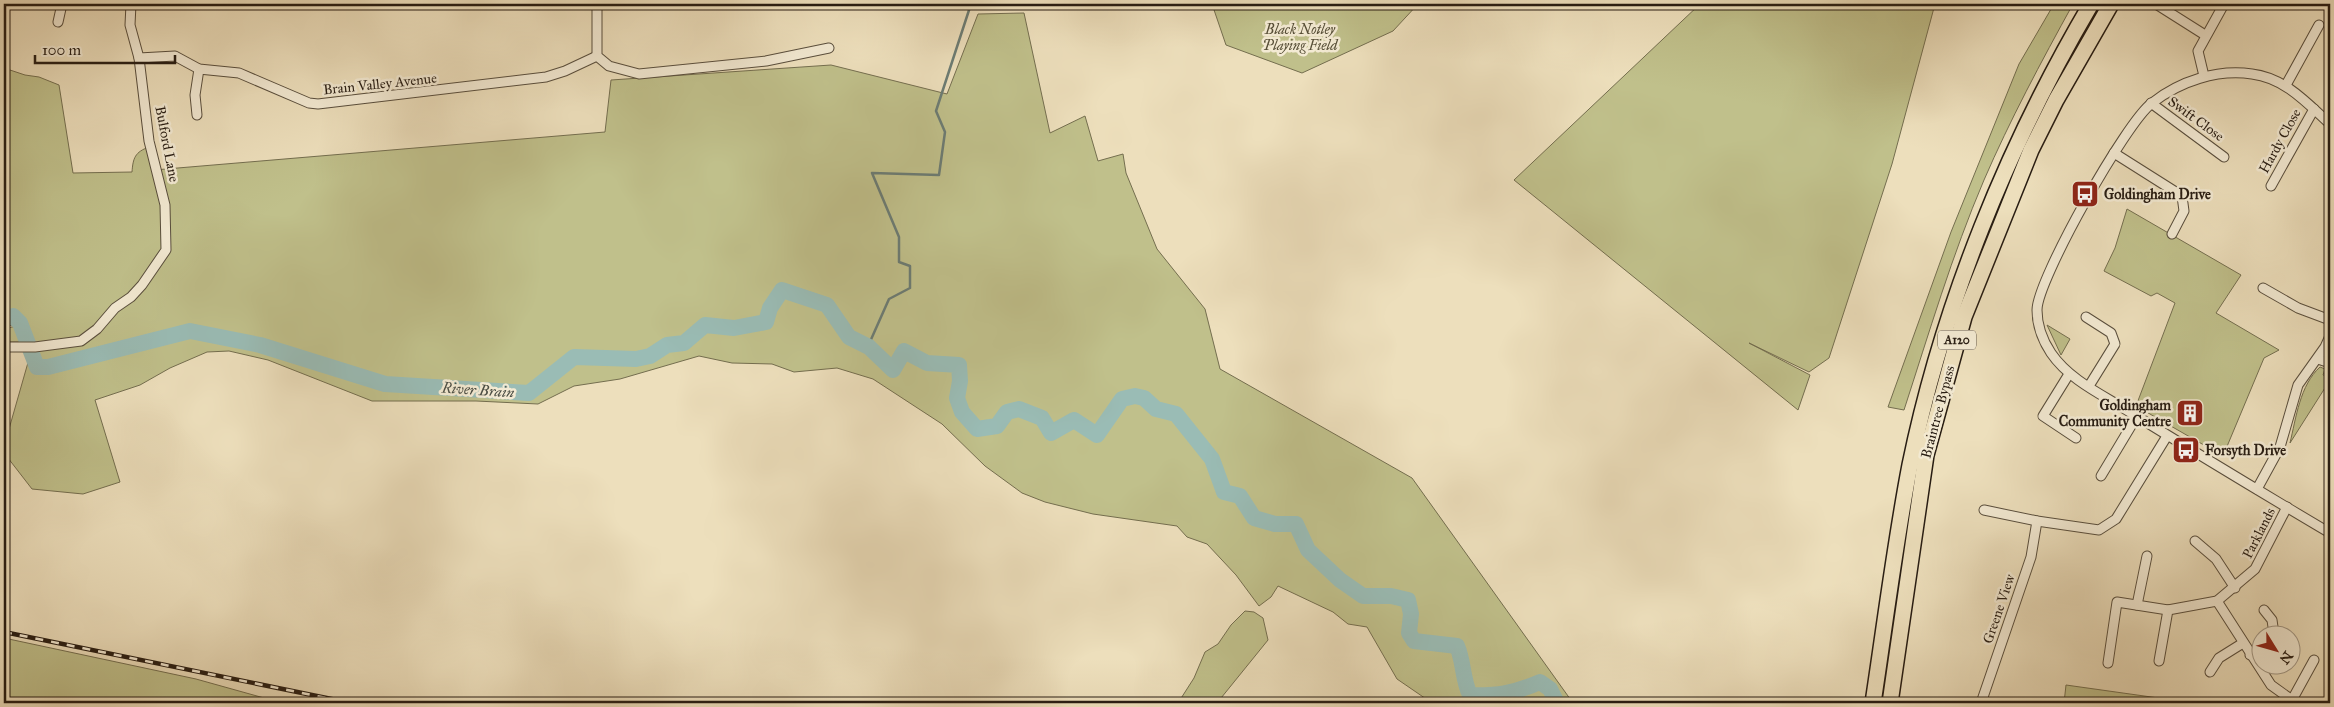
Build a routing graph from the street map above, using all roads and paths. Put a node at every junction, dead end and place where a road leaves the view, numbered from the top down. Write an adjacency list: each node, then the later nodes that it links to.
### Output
1 (62, 4): 10 (street)
2 (131, 4): 15 (street, Bulford Lane)
3 (597, 4): 14 (street)
4 (2091, 4): 59 (highway, Braintree Bypass / A120)
5 (2111, 4): 60 (highway, Braintree Bypass / A120)
6 (2156, 4): 12 (street)
7 (2224, 4): 12 (street)
8 (2326, 4): 9 (street)
9 (2330, 6)
10 (58, 22)
11 (2319, 25): 18 (street)
12 (2205, 35): 17 (street)
13 (830, 48): 14 (street)
14 (597, 56): 16 (street, Brain Valley Avenue)
15 (139, 58): 16 (street, Brain Valley Avenue); 31 (street, Bulford Lane)
16 (199, 68): 21 (street)
17 (2204, 76): 18 (street); 19 (street)
18 (2286, 85): 20 (street)
19 (2151, 103): 23 (street); 24 (street, Swift Close)
20 (2314, 109): 22 (street); 25 (street, Hardy Close)
21 (197, 115)
22 (2330, 124)
23 (2114, 153): 26 (street); 34 (street)
24 (2224, 157)
25 (2271, 186)
26 (2172, 234)
27 (2262, 288): 29 (street)
28 (2086, 317): 35 (street)
29 (2330, 320)
30 (2330, 336): 32 (street)
31 (4, 347)
32 (2318, 359): 33 (street); 40 (street)
33 (2330, 363)
34 (2069, 374): 35 (street); 38 (street)
35 (2089, 386): 36 (street)
36 (2136, 416): 37 (street); 39 (street)
37 (2167, 436): 40 (street); 43 (street)
38 (2076, 438)
39 (2101, 476)
40 (2257, 488): 41 (street)
41 (2287, 507): 44 (street); 47 (street, Parklands)
42 (1984, 510): 43 (street)
43 (2037, 521): 61 (street, Greene View)
44 (2330, 533)
45 (2195, 541): 47 (street)
46 (2148, 556): 49 (street)
47 (2235, 588): 48 (street, Parklands)
48 (2217, 601): 50 (street, Parklands); 53 (street)
49 (2136, 605): 50 (street, Parklands); 57 (street, Parklands)
50 (2168, 610): 56 (street)
51 (2264, 610): 52 (street)
52 (2273, 624)
53 (2243, 643): 54 (street); 58 (street)
54 (2250, 655): 55 (street)
55 (2314, 660)
56 (2159, 661)
57 (2108, 663)
58 (2210, 672)
59 (1873, 703)
60 (1890, 703)
61 (1981, 703)

